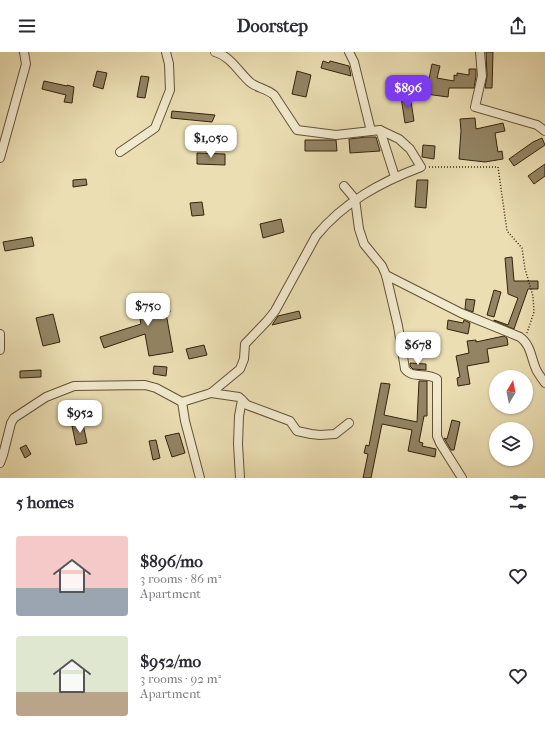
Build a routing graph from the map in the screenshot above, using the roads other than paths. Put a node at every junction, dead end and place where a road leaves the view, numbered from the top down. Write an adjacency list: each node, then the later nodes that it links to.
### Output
1 (24, 52): 10 (street)
2 (166, 52): 9 (street)
3 (215, 52): 7 (street)
4 (349, 52): 7 (street)
5 (480, 52): 8 (street)
6 (380, 130): 7 (street); 11 (street); 11 (street)
7 (371, 131)
8 (545, 131)
9 (120, 152)
10 (0, 158)
11 (395, 177): 13 (street)
12 (344, 186): 13 (street)
13 (355, 199): 14 (street); 18 (street)
14 (386, 275): 17 (street); 23 (street)
15 (0, 334): 16 (street)
16 (0, 350)
17 (545, 383)
18 (211, 393): 19 (street); 20 (street)
19 (242, 400): 21 (street); 25 (street)
20 (182, 402): 22 (street); 24 (street)
21 (349, 423)
22 (0, 463)
23 (456, 474): 26 (street)
24 (200, 478)
25 (240, 478)
26 (462, 478)

